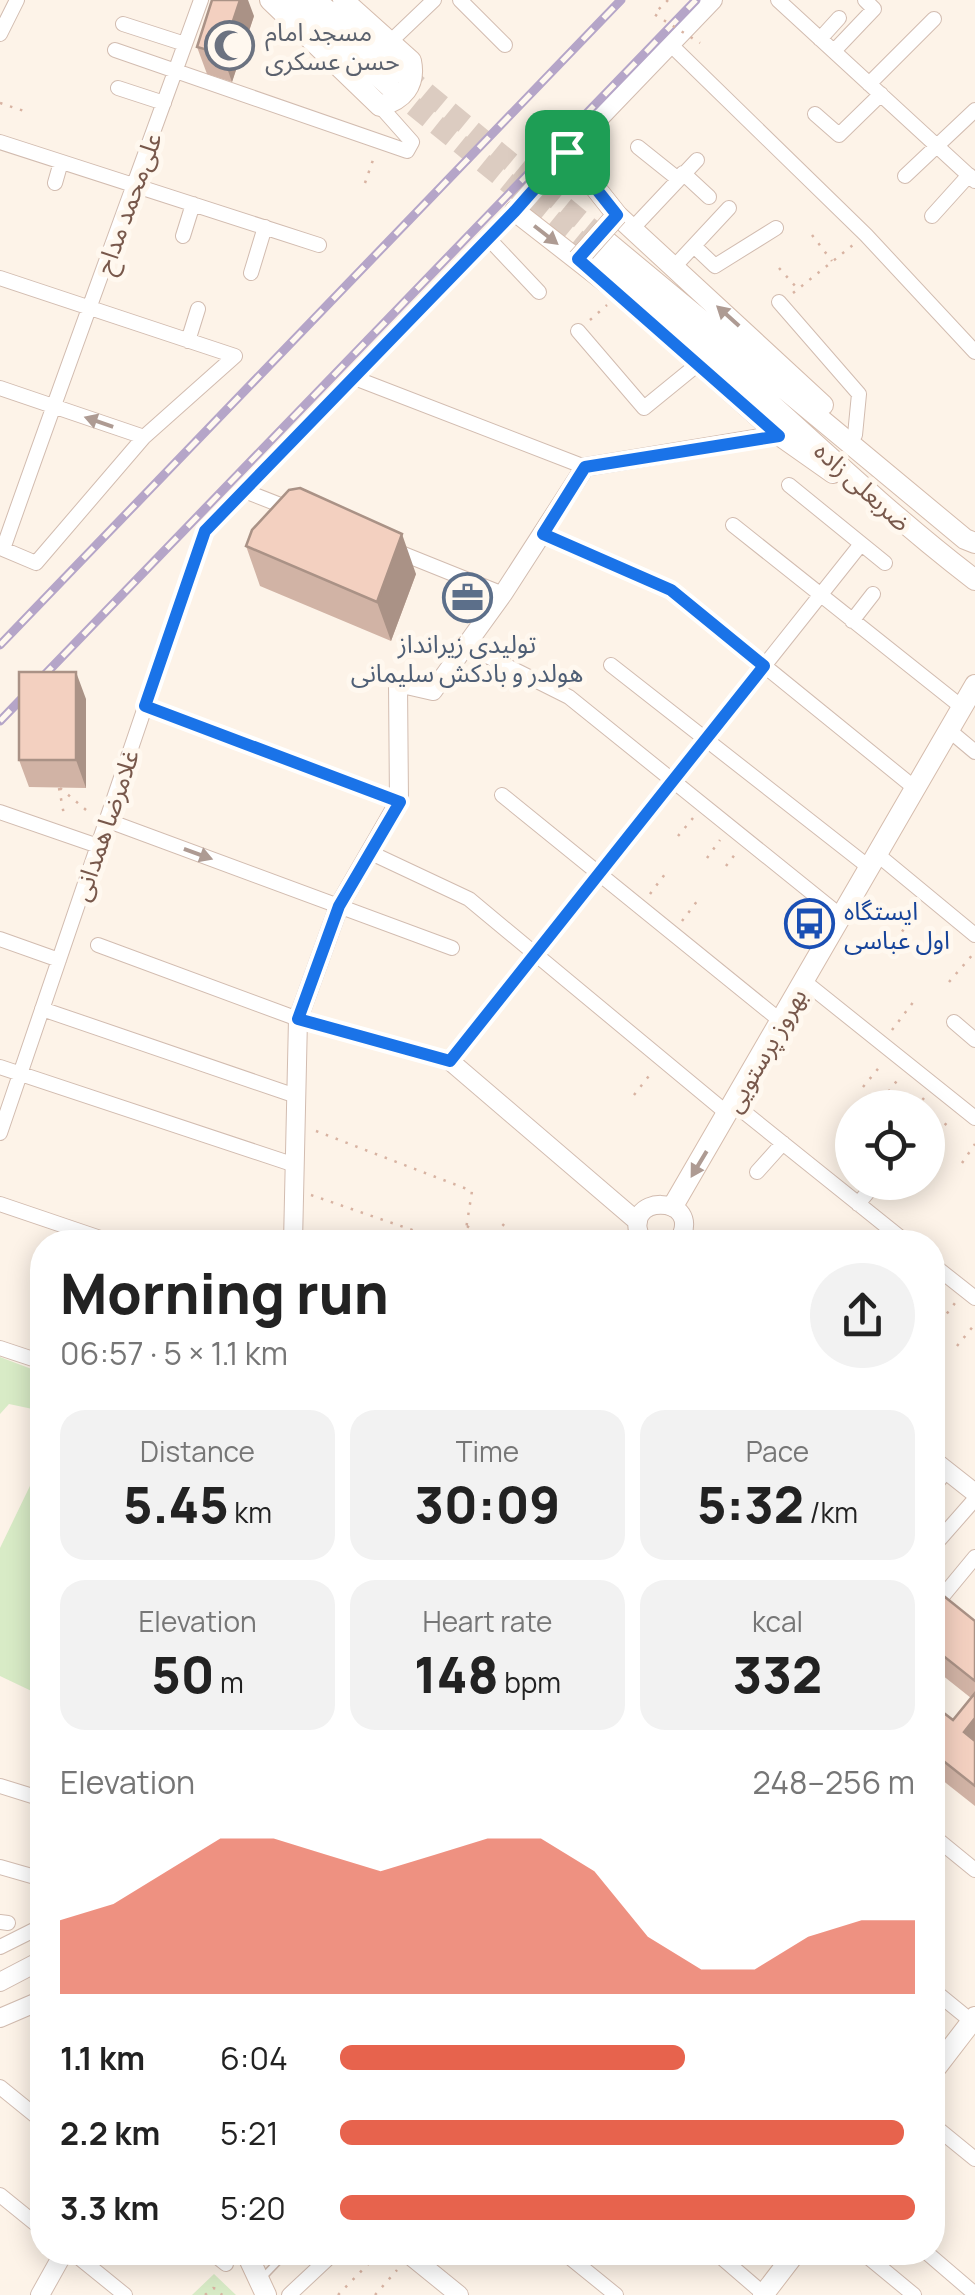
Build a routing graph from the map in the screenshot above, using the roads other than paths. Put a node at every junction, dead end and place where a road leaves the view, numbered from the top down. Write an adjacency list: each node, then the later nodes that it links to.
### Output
1 (17, 0): 15 (street)
2 (201, 0): 18 (street, علی‌محمد مداح)
3 (270, 0): 25 (main road)
4 (293, 0): 25 (main road)
5 (315, 0): 25 (main road)
6 (343, 0): 17 (main road)
7 (434, 0): 17 (street)
8 (460, 0): 20 (street)
9 (712, 0): 19 (street, غلامرضا همدانی)
10 (778, 0): 16 (street)
11 (865, 0): 22 (street)
12 (839, 18): 16 (street)
13 (934, 19): 26 (street)
14 (123, 24): 18 (street)
15 (0, 34)
16 (820, 39): 22 (street)
17 (390, 42): 25 (main road)
18 (185, 44): 23 (street, علی‌محمد مداح)
19 (670, 44): 33 (street, غلامرضا همدانی); 63 (street)
20 (505, 45)
21 (116, 50): 23 (street)
22 (834, 51): 26 (street)
23 (175, 72): 25 (street); 27 (street, علی‌محمد مداح)
24 (118, 88): 27 (street)
25 (391, 89)
26 (875, 89): 29 (street); 31 (street)
27 (164, 103): 40 (street, علی‌محمد مداح)
28 (975, 110): 31 (street)
29 (815, 114)
30 (0, 142): 35 (street)
31 (936, 145): 37 (street); 38 (street)
32 (638, 147): 36 (street)
33 (567, 152): 44 (street, غلامرضا همدانی); 46 (main road)
34 (697, 160): 36 (street)
35 (61, 162): 39 (street); 40 (street)
36 (681, 176): 41 (street); 46 (street)
37 (905, 176)
38 (972, 178): 45 (street)
39 (55, 183)
40 (134, 185): 42 (street); 59 (street, علی‌محمد مداح)
41 (709, 197)
42 (193, 204): 47 (street); 49 (street)
43 (729, 208): 52 (street)
44 (515, 211): 50 (street, غلامرضا همدانی); 53 (main road, one-way to 53)
45 (932, 216)
46 (624, 222): 53 (main road, bridge); 54 (main road)
47 (265, 228): 51 (street); 55 (street)
48 (776, 228): 52 (street)
49 (184, 236)
50 (488, 238): 57 (street); 65 (street, غلامرضا همدانی)
51 (319, 245)
52 (694, 246): 54 (street)
53 (593, 251): 64 (main road); 72 (main road, ضربعلی زاده); 75 (main road, ضربعلی زاده)
54 (674, 267): 68 (main road, one-way to 54)
55 (251, 273)
56 (0, 278): 59 (street)
57 (539, 292)
58 (779, 302): 68 (street)
59 (90, 308): 62 (street); 67 (street, علی‌محمد مداح)
60 (198, 309): 62 (street)
61 (578, 331): 64 (street)
62 (188, 341): 70 (street)
63 (975, 352)
64 (698, 364): 69 (main road)
65 (352, 377): 71 (street); 74 (street, غلامرضا همدانی)
66 (0, 388): 67 (street)
67 (54, 406): 70 (street, one-way to 67); 77 (street, علی‌محمد مداح)
68 (854, 435): 72 (main road)
69 (779, 436): 71 (street); 75 (main road)
70 (144, 438): 84 (street)
71 (585, 467): 80 (street)
72 (897, 483): 81 (main road, ضربعلی زاده)
73 (788, 485): 82 (street)
74 (242, 490): 78 (street); 95 (street, غلامرضا همدانی)
75 (866, 490): 86 (main road, ضربعلی زاده)
76 (0, 498): 77 (street)
77 (18, 504): 84 (street, علی‌محمد مداح)
78 (312, 518)
79 (733, 525): 89 (street)
80 (543, 534): 87 (street); 93 (street)
81 (970, 541)
82 (861, 544): 85 (street); 89 (street)
83 (381, 546): 87 (street)
84 (1, 549)
85 (886, 563)
86 (975, 580)
87 (503, 594): 103 (street)
88 (873, 594): 90 (street)
89 (820, 596): 90 (street); 93 (street)
90 (852, 621): 96 (street)
91 (486, 656): 100 (street)
92 (611, 665): 98 (street)
93 (764, 666): 98 (street); 101 (street)
94 (975, 685): 96 (main road, بهروز پرستویی)
95 (145, 706): 103 (street); 105 (street, غلامرضا همدانی)
96 (962, 708): 97 (main road, بهروز پرستویی)
97 (950, 731): 99 (street); 101 (main road, بهروز پرستویی)
98 (705, 740): 100 (street); 108 (street)
99 (975, 752)
100 (672, 781): 109 (street); 111 (street)
101 (916, 790): 108 (main road, بهروز پرستویی)
102 (502, 795): 109 (street)
103 (400, 802): 107 (street)
104 (0, 812): 106 (street)
105 (105, 823): 106 (street, غلامرضا همدانی); 110 (street, one-way to 110)
106 (98, 846): 117 (street, غلامرضا همدانی)
107 (370, 852): 110 (street); 116 (street)
108 (874, 862): 111 (main road, بهروز پرستویی); 112 (street)
109 (600, 872): 116 (street); 121 (street)
110 (339, 906): 115 (street); 120 (street)
111 (842, 918): 118 (main road, بهروز پرستویی)
112 (975, 935)
113 (0, 940): 117 (street)
114 (98, 944): 120 (street)
115 (452, 948)
116 (535, 954): 124 (street); 128 (street)
117 (59, 960): 119 (street, غلامرضا همدانی)
118 (805, 982): 121 (main road, بهروز پرستویی); 129 (street)
119 (42, 1009): 126 (street, غلامرضا همدانی); 127 (street)
120 (298, 1019): 124 (street); 127 (street)
121 (782, 1022): 128 (main road, بهروز پرستویی)
122 (954, 1022): 123 (street)
123 (975, 1040)
124 (450, 1061): 138 (street)
125 (0, 1068): 126 (street)
126 (20, 1074): 130 (street, غلامرضا همدانی); 132 (street)
127 (296, 1096): 132 (street)
128 (731, 1109): 131 (street); 137 (main road, بهروز پرستویی, one-way to 137)
129 (975, 1118)
130 (0, 1133)
131 (783, 1143): 133 (street); 136 (street)
132 (295, 1165): 140 (street)
133 (758, 1172)
134 (861, 1200): 136 (street)
135 (0, 1204): 139 (street)
136 (858, 1204): 143 (street)
137 (673, 1206): 138 (street); 142 (street)
138 (638, 1222): 141 (street)
139 (77, 1230)
140 (293, 1230)
141 (638, 1230)
142 (684, 1230)
143 (881, 1230)
144 (945, 1274): 145 (street)
145 (970, 1294)
146 (0, 1348): 147 (street)
147 (30, 1358)
148 (945, 1469): 149 (street)
149 (975, 1496): 150 (street)
150 (945, 1532)
151 (975, 1557): 152 (street)
152 (945, 1593)
153 (0, 1786): 154 (street)
154 (30, 1796)
155 (945, 1846): 157 (street)
156 (0, 1866): 158 (street)
157 (975, 1870)
158 (30, 1875)
159 (30, 1932): 160 (street)
160 (0, 1947)
161 (30, 1966): 162 (street)
162 (0, 1982)
163 (945, 1999): 166 (street)
164 (30, 2005): 165 (street)
165 (0, 2018)
166 (974, 2021): 167 (main road)
167 (945, 2057)
168 (0, 2087): 169 (street)
169 (30, 2111)
170 (945, 2135): 171 (street)
171 (975, 2160)
172 (0, 2195): 173 (street)
173 (30, 2219)
174 (57, 2265): 187 (street)
175 (88, 2265): 188 (street)
176 (252, 2265): 185 (main road)
177 (279, 2265): 185 (lane)
178 (321, 2265): 189 (street)
179 (422, 2265): 190 (street)
180 (579, 2265): 191 (street)
181 (730, 2265): 192 (street)
182 (786, 2265): 192 (main road)
183 (878, 2265): 193 (street)
184 (941, 2265): 186 (street)
185 (262, 2288)
186 (975, 2294)
187 (40, 2295)
188 (125, 2295)
189 (290, 2295)
190 (459, 2295)
191 (616, 2295)
192 (764, 2295)
193 (914, 2295)

